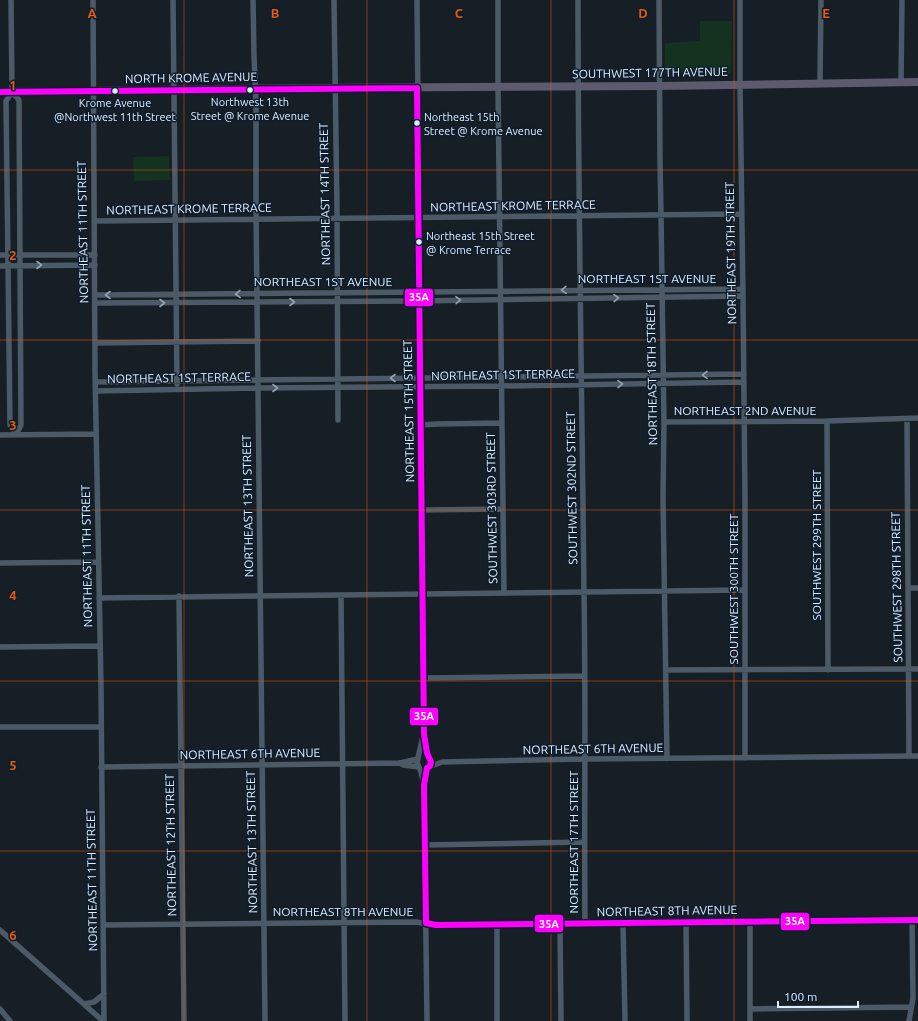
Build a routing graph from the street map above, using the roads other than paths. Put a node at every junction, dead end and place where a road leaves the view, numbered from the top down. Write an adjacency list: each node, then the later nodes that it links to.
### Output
1 (11, 0): 27 (street)
2 (93, 0): 25 (street, NORTHEAST 11TH STREET)
3 (173, 0): 24 (street)
4 (253, 0): 23 (street, NORTHEAST 13TH STREET)
5 (334, 0): 20 (street, NORTHEAST 14TH STREET)
6 (416, 0): 22 (street, NORTHEAST 15TH STREET)
7 (498, 0): 19 (street, SOUTHWEST 303RD STREET)
8 (578, 0): 17 (street)
9 (659, 0): 18 (street, NORTHEAST 18TH STREET)
10 (740, 0): 16 (street, NORTHEAST 19TH STREET)
11 (821, 0): 15 (street)
12 (902, 0): 13 (street)
13 (901, 82): 14 (highway, SOUTHWEST 177TH AVENUE); 15 (highway, SOUTHWEST 177TH AVENUE)
14 (918, 82)
15 (820, 83): 16 (highway, SOUTHWEST 177TH AVENUE)
16 (740, 84): 18 (highway, SOUTHWEST 177TH AVENUE); 28 (street, NORTHEAST 19TH STREET)
17 (578, 86): 18 (highway, SOUTHWEST 177TH AVENUE); 19 (highway, SOUTHWEST 177TH AVENUE); 30 (street)
18 (659, 86): 29 (street, NORTHEAST 18TH STREET)
19 (498, 87): 22 (highway, SOUTHWEST 177TH AVENUE); 31 (street, SOUTHWEST 303RD STREET)
20 (335, 88): 21 (highway, NORTH KROME AVENUE); 23 (highway, NORTH KROME AVENUE); 32 (street, NORTHEAST 14TH STREET)
21 (383, 88): 22 (highway, SOUTHWEST 177TH AVENUE)
22 (417, 88): 33 (street, NORTHEAST 15TH STREET)
23 (255, 89): 24 (highway, NORTH KROME AVENUE); 34 (street, NORTHEAST 13TH STREET)
24 (174, 90): 25 (highway, NORTH KROME AVENUE); 35 (street)
25 (93, 91): 27 (highway, NORTH KROME AVENUE); 36 (street, NORTHEAST 11TH STREET)
26 (0, 92): 27 (highway, NORTH KROME AVENUE)
27 (12, 92): 37 (street); 38 (street)
28 (741, 214): 29 (street, NORTHEAST KROME TERRACE); 45 (street, NORTHEAST 19TH STREET)
29 (661, 215): 30 (street, NORTHEAST KROME TERRACE); 47 (street, NORTHEAST 18TH STREET)
30 (580, 216): 31 (street, NORTHEAST KROME TERRACE); 46 (street)
31 (500, 217): 33 (street, NORTHEAST KROME TERRACE); 48 (street, SOUTHWEST 303RD STREET)
32 (337, 218): 33 (street, NORTHEAST KROME TERRACE); 34 (street, NORTHEAST KROME TERRACE); 49 (street, NORTHEAST 14TH STREET)
33 (419, 218): 50 (street, NORTHEAST 15TH STREET)
34 (256, 219): 35 (street, NORTHEAST KROME TERRACE); 51 (street, NORTHEAST 13TH STREET)
35 (175, 220): 36 (street, NORTHEAST KROME TERRACE); 52 (street)
36 (94, 221): 39 (street, NORTHEAST 11TH STREET)
37 (8, 255): 38 (street); 40 (street); 44 (street)
38 (20, 255): 39 (street); 41 (street)
39 (94, 255): 42 (street, NORTHEAST 11TH STREET)
40 (0, 256)
41 (20, 265): 42 (street, one-way to 42); 44 (street); 64 (street)
42 (95, 265): 53 (street, NORTHEAST 11TH STREET)
43 (0, 266): 44 (street)
44 (8, 266): 63 (street)
45 (743, 289): 47 (street, NORTHEAST 1ST AVENUE); 54 (street, NORTHEAST 19TH STREET)
46 (581, 290): 47 (street, NORTHEAST 1ST AVENUE); 48 (street, NORTHEAST 1ST AVENUE, one-way to 48); 56 (street)
47 (662, 290): 55 (street, NORTHEAST 18TH STREET)
48 (500, 291): 50 (street, NORTHEAST 1ST AVENUE); 57 (street, SOUTHWEST 303RD STREET)
49 (337, 292): 50 (street, NORTHEAST 1ST AVENUE); 51 (street, NORTHEAST 1ST AVENUE); 58 (street, NORTHEAST 14TH STREET)
50 (419, 292): 59 (street, NORTHEAST 15TH STREET)
51 (257, 293): 52 (street, NORTHEAST 1ST AVENUE, one-way to 52); 60 (street, NORTHEAST 13TH STREET)
52 (176, 294): 53 (street, NORTHEAST 1ST AVENUE, one-way to 53); 62 (street)
53 (95, 295): 61 (street, NORTHEAST 11TH STREET)
54 (743, 296): 55 (street, NORTHEAST 1ST AVENUE); 68 (street, NORTHEAST 19TH STREET)
55 (662, 297): 56 (street, NORTHEAST 1ST AVENUE, one-way to 55); 70 (street, NORTHEAST 18TH STREET)
56 (581, 298): 57 (street, NORTHEAST 1ST AVENUE); 69 (street)
57 (500, 300): 59 (street, NORTHEAST 1ST AVENUE, one-way to 57); 72 (street, SOUTHWEST 303RD STREET)
58 (337, 301): 59 (street, NORTHEAST 1ST AVENUE); 60 (street, NORTHEAST 1ST AVENUE, one-way to 58); 73 (street, NORTHEAST 14TH STREET)
59 (419, 301): 71 (street, NORTHEAST 15TH STREET)
60 (257, 302): 62 (street, NORTHEAST 1ST AVENUE); 66 (street, NORTHEAST 13TH STREET)
61 (95, 303): 62 (street, NORTHEAST 1ST AVENUE, one-way to 62); 67 (street, NORTHEAST 11TH STREET)
62 (176, 303): 65 (street)
63 (9, 340): 64 (street); 96 (street)
64 (20, 340): 96 (street)
65 (177, 342): 66 (street); 67 (street); 75 (street)
66 (258, 342): 74 (street, NORTHEAST 13TH STREET)
67 (95, 343): 76 (street, NORTHEAST 11TH STREET)
68 (744, 374): 70 (street, NORTHEAST 1ST TERRACE, one-way to 70); 77 (street, NORTHEAST 19TH STREET)
69 (581, 376): 70 (street, NORTHEAST 1ST TERRACE); 72 (street, NORTHEAST 1ST TERRACE); 79 (street)
70 (663, 376): 78 (street, NORTHEAST 18TH STREET)
71 (420, 378): 72 (street, NORTHEAST 1ST TERRACE); 73 (street, NORTHEAST 1ST TERRACE, one-way to 73); 81 (street, NORTHEAST 15TH STREET)
72 (501, 378): 80 (street, SOUTHWEST 303RD STREET)
73 (338, 379): 74 (street, NORTHEAST 1ST TERRACE); 83 (street, NORTHEAST 14TH STREET)
74 (258, 380): 75 (street, NORTHEAST 1ST TERRACE); 82 (street, NORTHEAST 13TH STREET)
75 (177, 381): 76 (street, NORTHEAST 1ST TERRACE); 84 (street)
76 (96, 382): 85 (street, NORTHEAST 11TH STREET)
77 (744, 382): 78 (street, NORTHEAST 1ST TERRACE); 89 (street, NORTHEAST 19TH STREET)
78 (663, 383): 79 (street, NORTHEAST 1ST TERRACE, one-way to 78); 91 (street, NORTHEAST 18TH STREET)
79 (581, 384): 80 (street, NORTHEAST 1ST TERRACE); 105 (street, SOUTHWEST 302ND STREET)
80 (501, 386): 81 (street, NORTHEAST 1ST TERRACE); 92 (street, SOUTHWEST 303RD STREET)
81 (420, 387): 83 (street, NORTHEAST 1ST TERRACE); 93 (street, NORTHEAST 15TH STREET)
82 (258, 388): 83 (street, NORTHEAST 1ST TERRACE, one-way to 83); 84 (street, NORTHEAST 1ST TERRACE); 110 (street, NORTHEAST 13TH STREET)
83 (338, 388): 88 (street, NORTHEAST 14TH STREET)
84 (177, 390): 85 (street, NORTHEAST 1ST TERRACE)
85 (96, 391): 94 (street, NORTHEAST 11TH STREET)
86 (918, 418): 87 (street, NORTHEAST 2ND AVENUE)
87 (906, 419): 90 (street, NORTHEAST 2ND AVENUE); 101 (street, SOUTHWEST 298TH STREET)
88 (338, 420)
89 (744, 421): 90 (street, NORTHEAST 2ND AVENUE); 91 (street, NORTHEAST 2ND AVENUE); 103 (street, SOUTHWEST 300TH STREET)
90 (828, 421): 118 (street, SOUTHWEST 299TH STREET)
91 (664, 422): 104 (street, NORTHEAST 18TH STREET)
92 (502, 423): 93 (street); 97 (street, SOUTHWEST 303RD STREET)
93 (420, 425): 98 (street, NORTHEAST 15TH STREET)
94 (96, 434): 96 (street); 99 (street, NORTHEAST 11TH STREET)
95 (0, 435): 96 (street)
96 (16, 435)
97 (503, 509): 98 (street); 106 (street, SOUTHWEST 303RD STREET)
98 (421, 510): 107 (street, NORTHEAST 15TH STREET)
99 (98, 562): 100 (street); 111 (street, NORTHEAST 11TH STREET)
100 (0, 563)
101 (908, 588): 102 (street); 114 (street, SOUTHWEST 298TH STREET)
102 (918, 588)
103 (745, 590): 104 (street); 117 (street, SOUTHWEST 300TH STREET)
104 (665, 591): 105 (street); 116 (street, NORTHEAST 18TH STREET)
105 (584, 592): 106 (street); 119 (street, NORTHEAST 17TH STREET)
106 (504, 593): 107 (street)
107 (422, 594): 108 (street); 120 (street, NORTHEAST 15TH STREET)
108 (341, 595): 110 (street); 133 (street)
109 (179, 596): 110 (street); 111 (street); 136 (street, NORTHEAST 12TH STREET)
110 (260, 596): 134 (street, NORTHEAST 13TH STREET)
111 (99, 598): 113 (street, NORTHEAST 11TH STREET)
112 (0, 646): 113 (street)
113 (100, 646): 122 (street, NORTHEAST 11TH STREET)
114 (909, 669): 115 (street); 118 (street); 124 (street, SOUTHWEST 298TH STREET)
115 (918, 669)
116 (666, 670): 117 (street); 130 (street, NORTHEAST 18TH STREET)
117 (745, 670): 118 (street); 128 (street, SOUTHWEST 300TH STREET)
118 (828, 670)
119 (584, 676): 120 (street); 129 (street, NORTHEAST 17TH STREET)
120 (423, 678): 123 (street, NORTHEAST 15TH STREET)
121 (0, 727): 122 (street)
122 (101, 727): 135 (street, NORTHEAST 11TH STREET)
123 (424, 734): 126 (street, NORTHEAST 15TH STREET); 127 (street, NORTHEAST 15TH STREET)
124 (909, 756): 125 (street, NORTHEAST 6TH AVENUE); 128 (street, NORTHEAST 6TH AVENUE)
125 (918, 756)
126 (429, 757): 127 (street); 131 (street, NORTHEAST 6TH AVENUE); 138 (street)
127 (418, 758): 132 (street, NORTHEAST 6TH AVENUE); 137 (street)
128 (745, 758): 130 (street, NORTHEAST 6TH AVENUE)
129 (584, 759): 130 (street, NORTHEAST 6TH AVENUE); 131 (street, NORTHEAST 6TH AVENUE); 140 (street, NORTHEAST 17TH STREET)
130 (667, 759)
131 (442, 762): 138 (street, NORTHEAST 6TH AVENUE)
132 (400, 763): 133 (street, NORTHEAST 6TH AVENUE); 137 (street, NORTHEAST 6TH AVENUE)
133 (343, 764): 134 (street, NORTHEAST 6TH AVENUE); 146 (street)
134 (262, 765): 136 (street, NORTHEAST 6TH AVENUE); 145 (street, NORTHEAST 13TH STREET)
135 (101, 767): 136 (street, NORTHEAST 6TH AVENUE); 150 (street, NORTHEAST 11TH STREET)
136 (181, 767): 151 (street, NORTHEAST 12TH STREET)
137 (419, 767): 138 (street); 139 (street)
138 (428, 768): 139 (street)
139 (424, 785): 141 (street)
140 (584, 842): 141 (street); 148 (street, NORTHEAST 17TH STREET)
141 (425, 845): 147 (street)
142 (915, 920): 144 (street, NORTHEAST 8TH AVENUE); 157 (street)
143 (686, 922): 144 (street, NORTHEAST 8TH AVENUE); 149 (street, NORTHEAST 8TH AVENUE); 169 (street)
144 (750, 922): 159 (street)
145 (264, 923): 146 (street, NORTHEAST 8TH AVENUE); 151 (street, NORTHEAST 8TH AVENUE); 163 (street, NORTHEAST 13TH STREET)
146 (344, 923): 147 (street, NORTHEAST 8TH AVENUE); 164 (street)
147 (426, 923): 152 (street, NORTHEAST 8TH AVENUE); 165 (street)
148 (585, 923): 149 (street, NORTHEAST 8TH AVENUE); 153 (street, NORTHEAST 8TH AVENUE)
149 (624, 923): 168 (street)
150 (104, 924): 151 (street, NORTHEAST 8TH AVENUE); 155 (street, NORTHEAST 11TH STREET)
151 (183, 924): 162 (street, NORTHEAST 12TH STREET)
152 (496, 924): 153 (street, NORTHEAST 8TH AVENUE); 166 (street)
153 (560, 924): 167 (street)
154 (0, 930): 156 (street)
155 (104, 994): 156 (street); 161 (street, NORTHEAST 11TH STREET)
156 (84, 1004): 161 (street)
157 (911, 1007): 159 (street); 171 (street)
158 (0, 1009): 160 (street)
159 (750, 1009): 170 (street)
160 (10, 1021)
161 (104, 1021)
162 (184, 1021)
163 (265, 1021)
164 (345, 1021)
165 (427, 1021)
166 (497, 1021)
167 (561, 1021)
168 (625, 1021)
169 (687, 1021)
170 (750, 1021)
171 (909, 1021)

